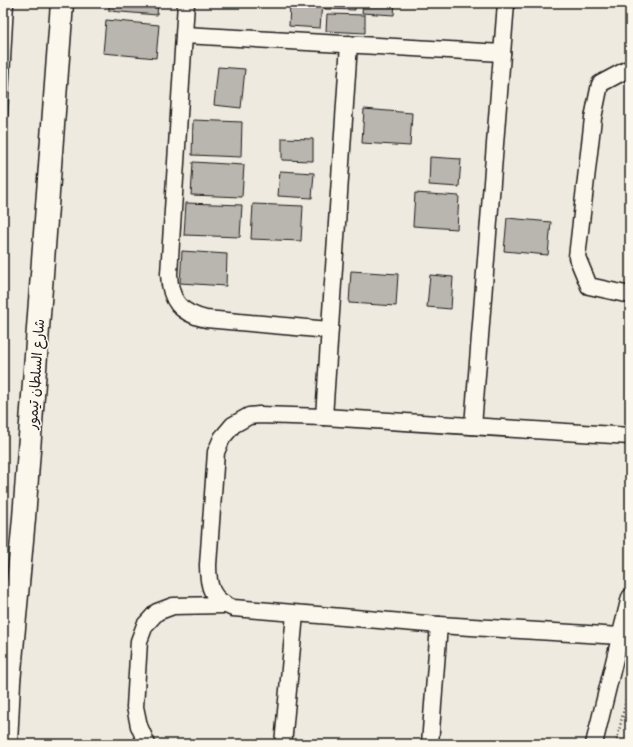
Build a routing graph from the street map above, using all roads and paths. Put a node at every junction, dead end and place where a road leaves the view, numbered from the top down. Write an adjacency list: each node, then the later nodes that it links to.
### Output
1 (9, 3): 10 (lane)
2 (62, 3): 22 (main road, شارع السلطان تيمور)
3 (74, 3): 23 (main road, شارع السلطان تيمور)
4 (186, 3): 6 (street)
5 (506, 3): 8 (street)
6 (184, 34): 7 (street); 12 (street)
7 (349, 44): 8 (street); 12 (street)
8 (502, 53): 14 (street)
9 (630, 68): 11 (street)
10 (3, 115)
11 (630, 295)
12 (329, 330): 13 (street)
13 (324, 417): 14 (street); 17 (street)
14 (473, 426): 15 (street)
15 (630, 436)
16 (630, 596): 20 (street)
17 (224, 605): 18 (street); 24 (street)
18 (295, 614): 19 (street); 25 (street)
19 (439, 625): 20 (street); 26 (street)
20 (620, 636): 27 (street)
21 (630, 682): 28 (path)
22 (6, 744)
23 (17, 744)
24 (147, 744)
25 (283, 744)
26 (430, 744)
27 (594, 744)
28 (616, 744)

